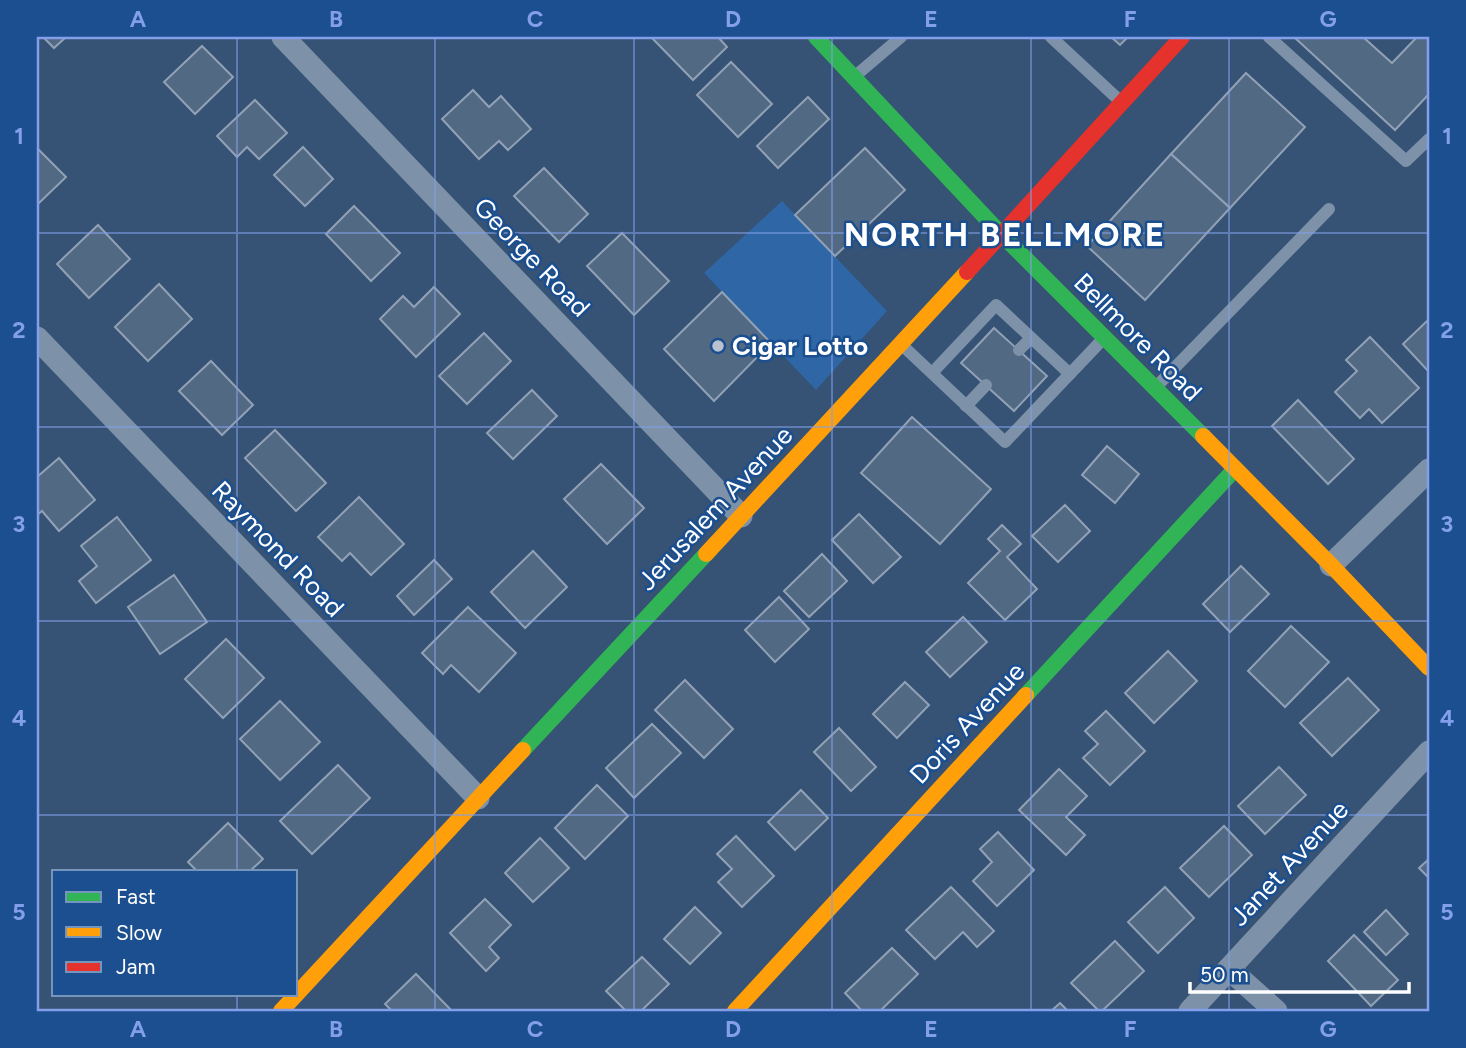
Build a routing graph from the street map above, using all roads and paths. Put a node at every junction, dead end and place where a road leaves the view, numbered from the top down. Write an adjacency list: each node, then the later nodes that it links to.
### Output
1 (283, 37): 24 (street, George Road)
2 (816, 37): 7 (main road, Bellmore Road)
3 (901, 37): 7 (lane)
4 (1051, 37): 8 (lane)
5 (1182, 37): 8 (main road, Jerusalem Avenue)
6 (1269, 37): 9 (lane)
7 (854, 77): 11 (main road, Bellmore Road)
8 (1122, 103): 11 (main road, Jerusalem Avenue)
9 (1429, 139)
10 (1329, 209): 20 (lane)
11 (1002, 235): 14 (main road, Bellmore Road); 15 (main road, Jerusalem Avenue)
12 (37, 338): 28 (street, Raymond Road)
13 (1031, 338): 16 (lane); 17 (lane); 18 (lane)
14 (1105, 338): 18 (lane); 20 (main road, Bellmore Road)
15 (901, 344): 17 (lane); 24 (main road, Jerusalem Avenue)
16 (1019, 350)
17 (932, 373): 21 (lane)
18 (1070, 374): 21 (lane)
19 (986, 385): 21 (lane)
20 (1155, 388): 22 (main road, Bellmore Road)
21 (966, 405)
22 (1235, 468): 25 (main road, Bellmore Road); 33 (main road, Doris Avenue)
23 (1429, 470): 25 (street)
24 (741, 516): 28 (main road, Jerusalem Avenue)
25 (1331, 565): 26 (main road, Bellmore Road)
26 (1429, 668)
27 (1429, 752): 29 (street, Janet Avenue)
28 (478, 798): 30 (main road, Jerusalem Avenue)
29 (1230, 969): 34 (street, Janet Avenue); 35 (street)
30 (298, 996)
31 (298, 996): 32 (main road, Jerusalem Avenue)
32 (285, 1010)
33 (735, 1011)
34 (1190, 1011)
35 (1276, 1011)

